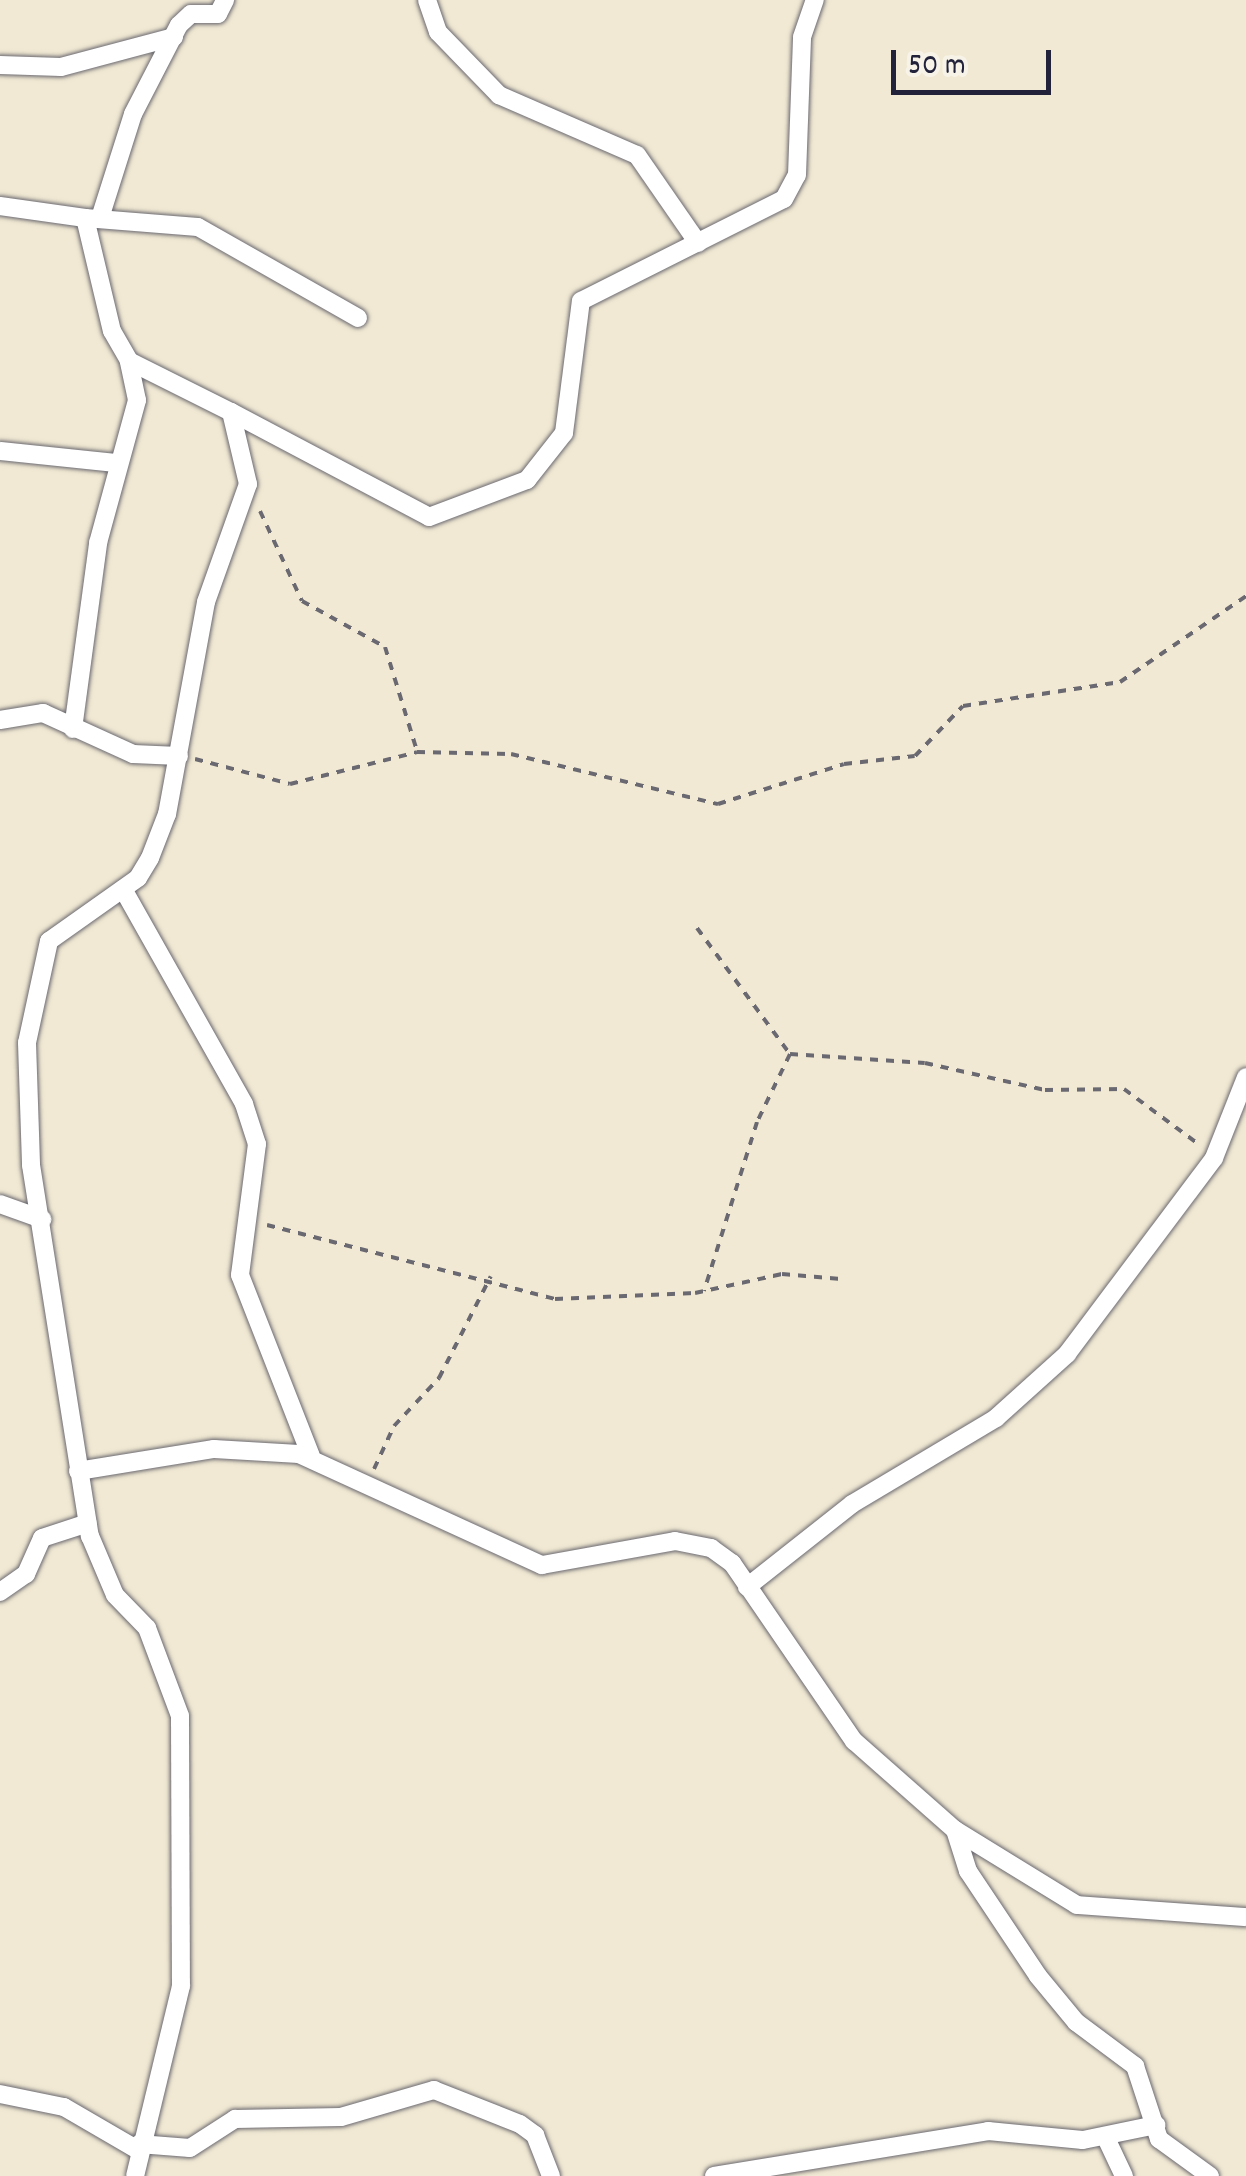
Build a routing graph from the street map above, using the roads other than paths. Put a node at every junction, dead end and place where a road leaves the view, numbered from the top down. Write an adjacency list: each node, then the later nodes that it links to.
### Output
1 (224, 0): 4 (street)
2 (427, 0): 9 (street)
3 (815, 0): 9 (street)
4 (187, 7): 5 (street)
5 (174, 37): 6 (street); 8 (street)
6 (0, 65)
7 (0, 206): 8 (street)
8 (92, 218): 10 (street); 11 (street)
9 (698, 243): 12 (street)
10 (358, 318)
11 (129, 361): 12 (street); 14 (street)
12 (232, 412): 17 (street)
13 (0, 451): 14 (street)
14 (116, 463): 16 (street)
15 (0, 720): 16 (street)
16 (73, 729): 17 (street)
17 (178, 756): 18 (street)
18 (123, 889): 21 (street); 22 (street)
19 (1246, 1077): 25 (street)
20 (0, 1204): 21 (street)
21 (42, 1219): 23 (street)
22 (311, 1456): 23 (street); 25 (street)
23 (78, 1471): 24 (street)
24 (88, 1524): 26 (street); 32 (street)
25 (747, 1587): 27 (street)
26 (0, 1592)
27 (955, 1830): 28 (street); 30 (street)
28 (1246, 1916)
29 (0, 2094): 32 (street)
30 (1156, 2125): 31 (street); 37 (street)
31 (1106, 2138): 35 (street); 36 (street)
32 (138, 2147): 33 (street); 34 (street)
33 (135, 2176)
34 (551, 2176)
35 (714, 2176)
36 (1124, 2176)
37 (1210, 2176)

